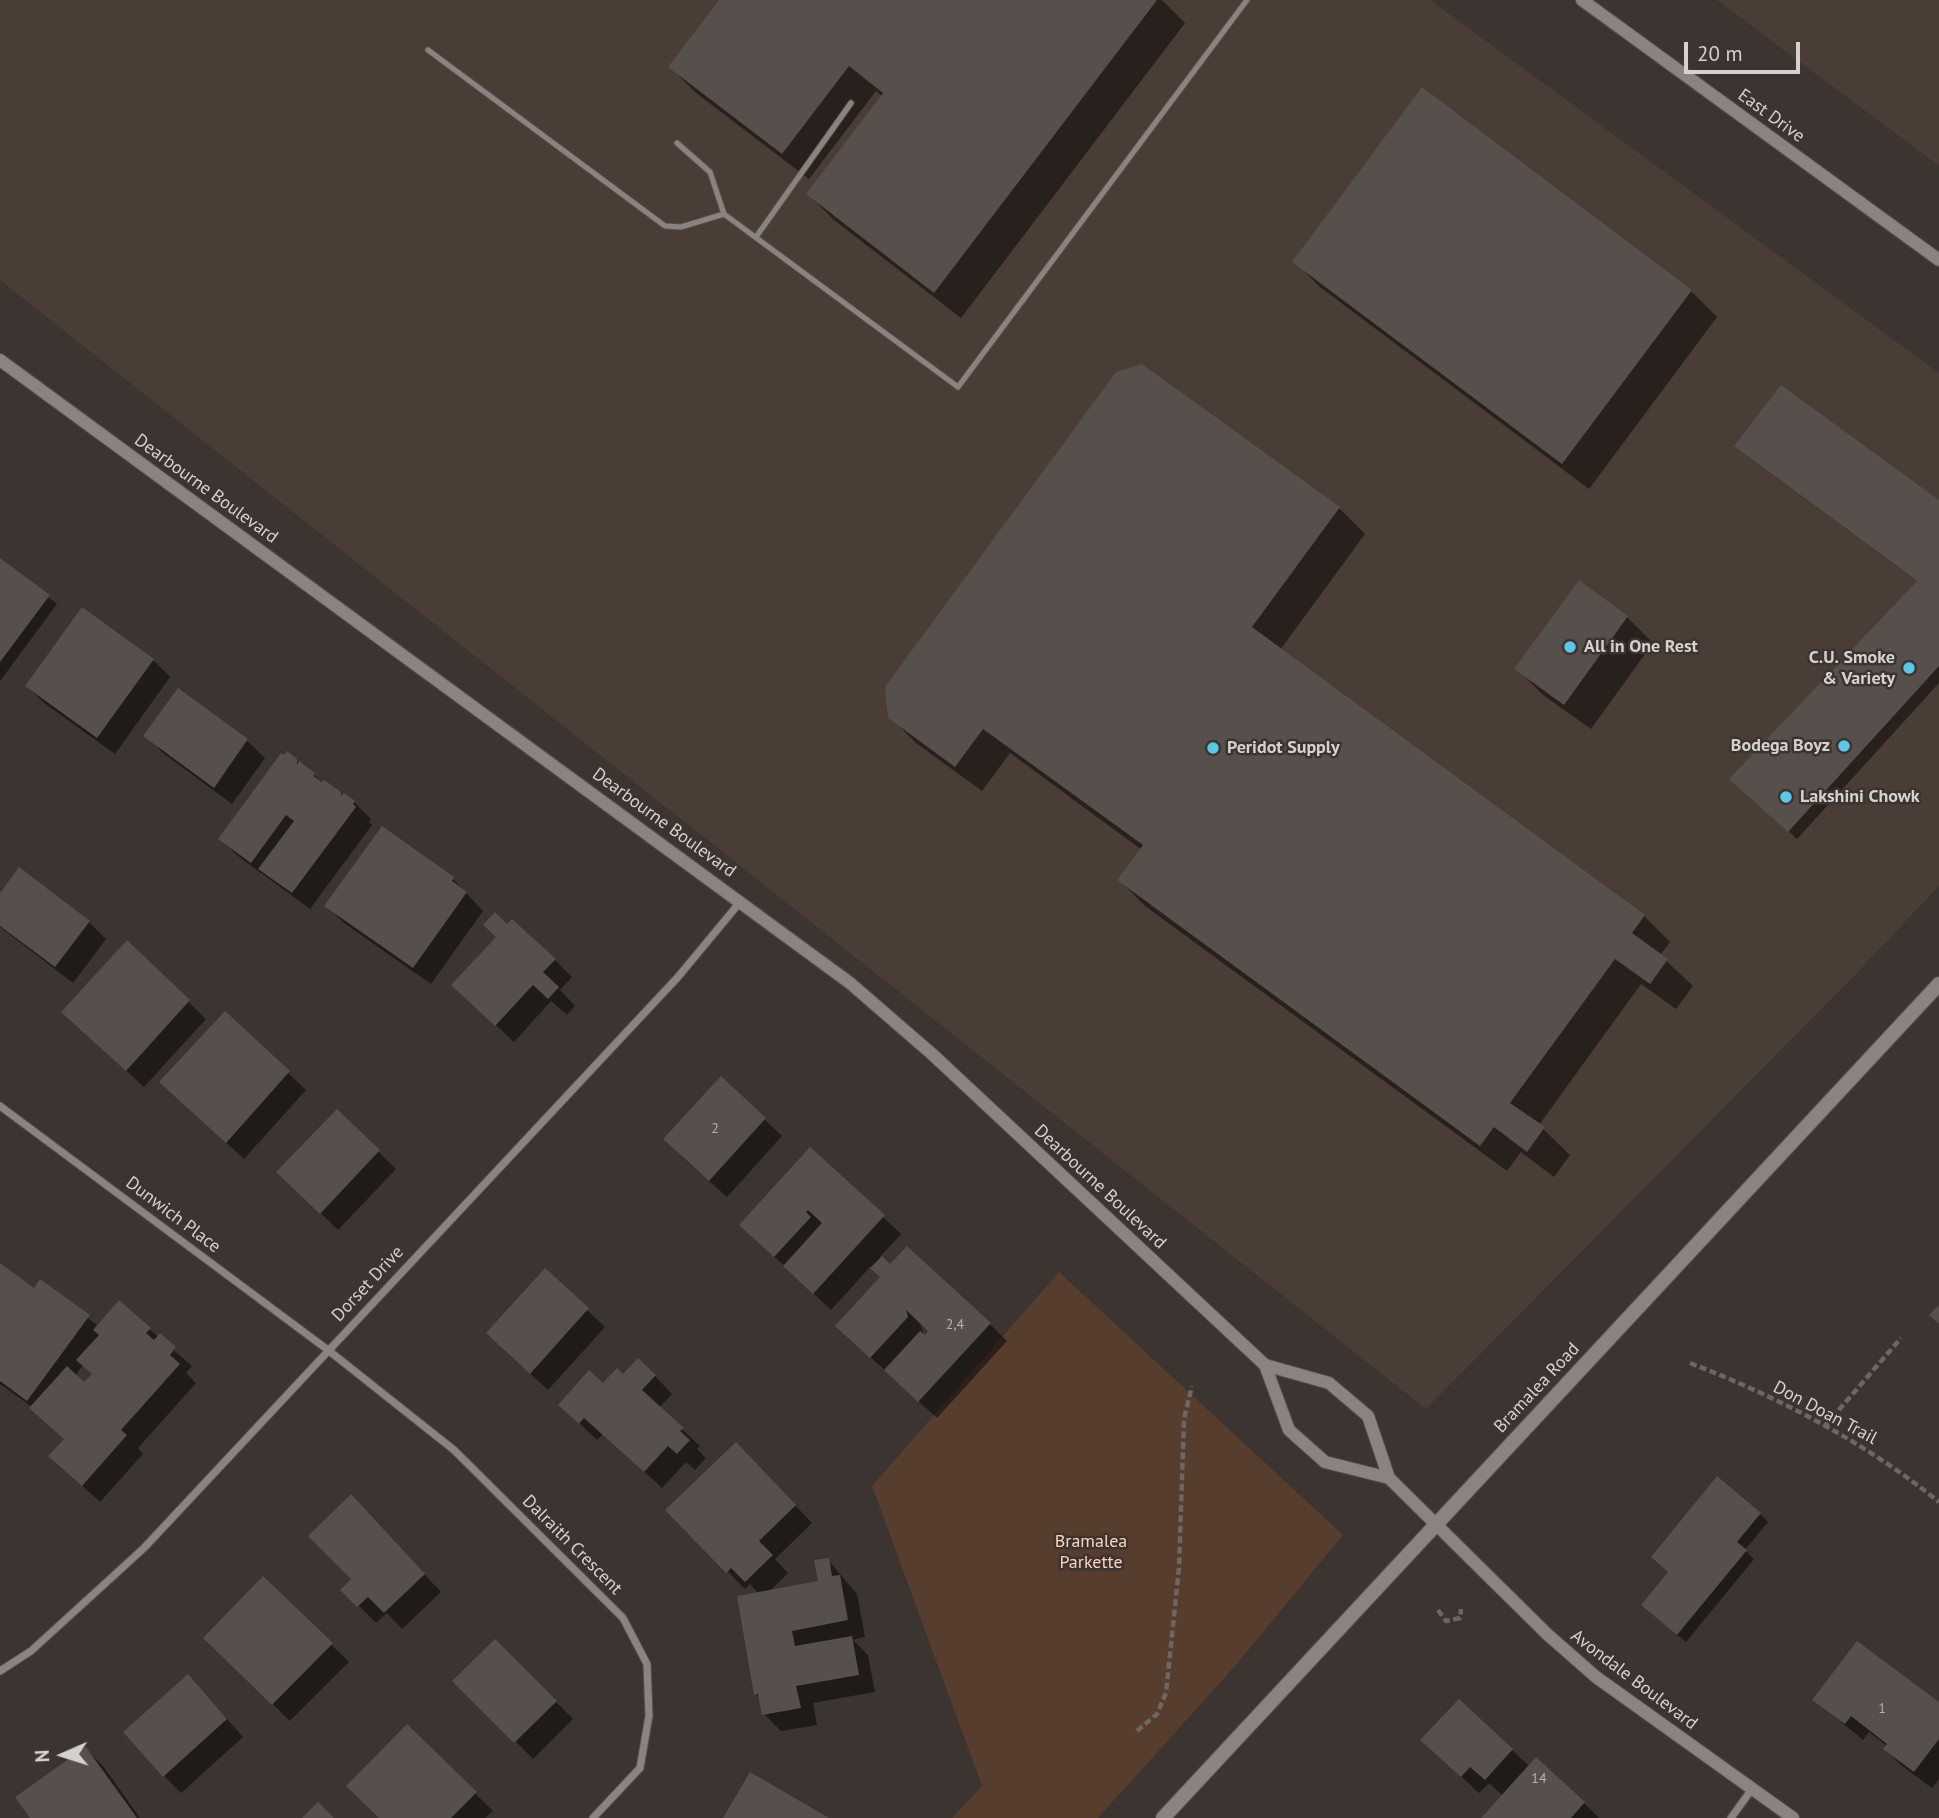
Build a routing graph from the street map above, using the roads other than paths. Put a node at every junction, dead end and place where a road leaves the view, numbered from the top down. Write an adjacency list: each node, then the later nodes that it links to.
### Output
1 (1247, 0): 7 (lane)
2 (1583, 0): 8 (street, East Drive)
3 (428, 50): 6 (lane)
4 (851, 103): 7 (lane)
5 (677, 143): 6 (lane)
6 (723, 214): 7 (lane)
7 (756, 237)
8 (1939, 260)
9 (0, 360): 10 (street, Dearbourne Boulevard)
10 (741, 901): 13 (street, Dorset Drive); 14 (street, Dearbourne Boulevard)
11 (1939, 984): 16 (main road, Bramalea Road)
12 (0, 1106): 13 (street, Dunwich Place)
13 (328, 1350): 17 (street, Dorset Drive); 19 (street, Dalraith Crescent)
14 (1265, 1365): 15 (street, Dearbourne Boulevard); 15 (street, Dearbourne Boulevard)
15 (1389, 1478): 16 (street, Dearbourne Boulevard)
16 (1437, 1525): 18 (street, Avondale Boulevard); 20 (main road, Bramalea Road)
17 (0, 1671)
18 (1752, 1789): 21 (street); 22 (street, Avondale Boulevard)
19 (593, 1818)
20 (1163, 1818)
21 (1731, 1818)
22 (1793, 1818)

